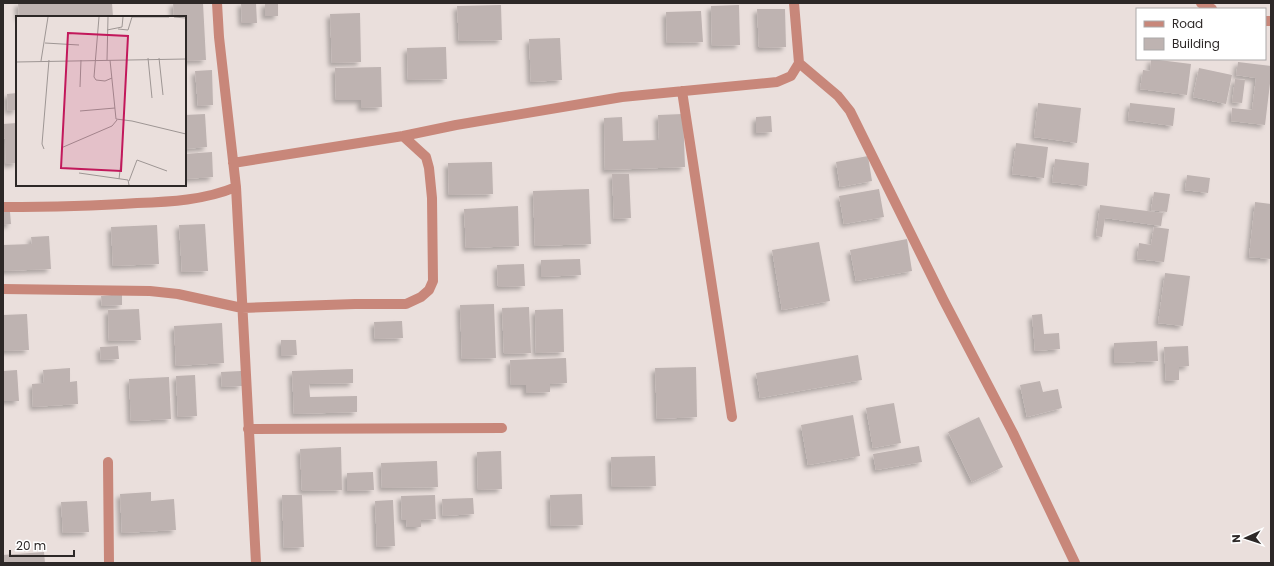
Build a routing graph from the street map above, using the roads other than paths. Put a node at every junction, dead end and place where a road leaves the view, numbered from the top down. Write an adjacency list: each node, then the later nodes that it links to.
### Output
1 (217, 3): 8 (street)
2 (794, 3): 5 (street)
3 (1201, 3): 4 (street)
4 (1210, 8)
5 (799, 63): 6 (street); 19 (street)
6 (682, 91): 7 (street); 13 (street)
7 (403, 136): 8 (street); 12 (street)
8 (233, 163): 9 (street)
9 (236, 188): 10 (street); 12 (street)
10 (3, 207)
11 (3, 288): 12 (street)
12 (242, 308): 15 (street)
13 (732, 417)
14 (502, 428): 15 (street)
15 (248, 429): 18 (street)
16 (108, 462): 17 (street)
17 (109, 563)
18 (256, 563)
19 (1075, 563)

